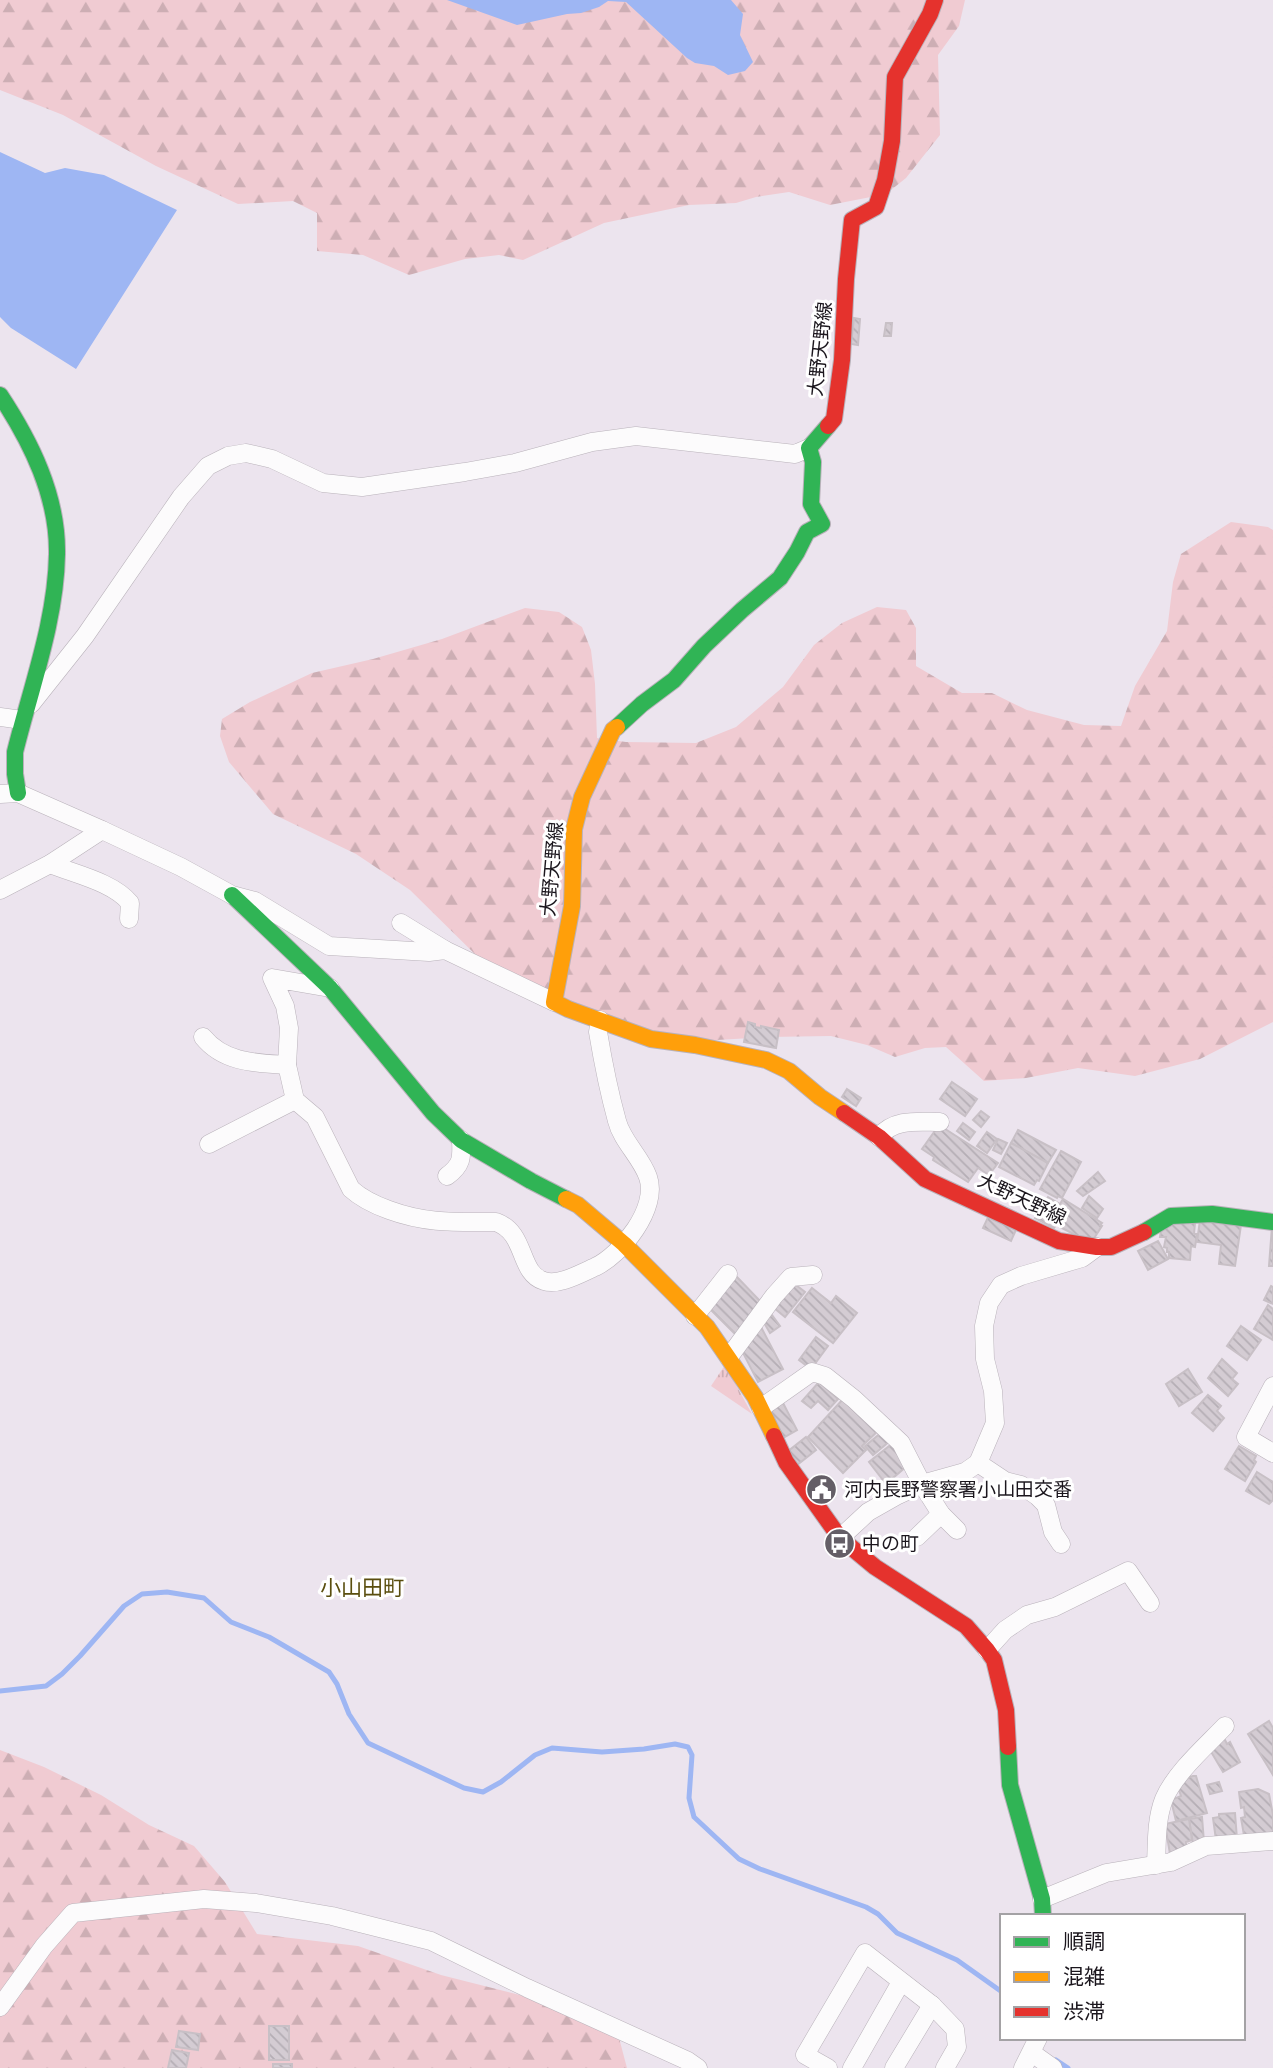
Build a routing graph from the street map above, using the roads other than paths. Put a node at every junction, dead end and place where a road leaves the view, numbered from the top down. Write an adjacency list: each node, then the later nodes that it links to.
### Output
1 (934, 0): 3 (main road, 大野天野線)
2 (0, 395): 4 (main road)
3 (809, 449): 4 (street); 15 (main road, 大野天野線)
4 (23, 716): 5 (street); 6 (main road)
5 (0, 717)
6 (9, 793): 7 (street)
7 (102, 830): 8 (street); 10 (street)
8 (50, 864): 9 (street); 11 (street)
9 (0, 890)
10 (232, 895): 13 (street); 14 (main road)
11 (128, 919)
12 (401, 923): 13 (street)
13 (445, 950): 15 (street)
14 (330, 988): 18 (street); 22 (main road)
15 (554, 1002): 16 (main road, 大野天野線)
16 (600, 1020): 21 (main road, 大野天野線); 26 (street)
17 (203, 1037): 18 (street)
18 (287, 1065): 19 (street)
19 (295, 1100): 23 (street); 26 (street)
20 (940, 1122): 21 (street)
21 (879, 1137): 27 (main road, 大野天野線)
22 (461, 1140): 24 (street); 26 (main road)
23 (209, 1144)
24 (447, 1176)
25 (1273, 1222): 27 (main road, 大野天野線)
26 (624, 1244): 30 (main road)
27 (1097, 1247): 35 (street)
28 (727, 1274): 30 (street)
29 (813, 1275): 31 (street)
30 (695, 1316): 31 (main road)
31 (729, 1357): 33 (main road)
32 (1273, 1386): 34 (street)
33 (761, 1408): 36 (street); 40 (main road)
34 (1273, 1453)
35 (978, 1463): 36 (street); 41 (street)
36 (922, 1484): 37 (street); 40 (street)
37 (941, 1514): 38 (street); 39 (street)
38 (957, 1530)
39 (917, 1537)
40 (840, 1538): 43 (main road)
41 (1061, 1544)
42 (1150, 1603): 43 (street)
43 (988, 1650): 47 (main road)
44 (1225, 1726): 46 (street)
45 (1273, 1841): 46 (street)
46 (1156, 1865): 47 (street)
47 (1043, 1908)
48 (901, 1982): 49 (street); 53 (street); 54 (street)
49 (932, 2005): 55 (street); 56 (street)
50 (0, 2007): 52 (street)
51 (1033, 2049): 57 (street)
52 (698, 2068)
53 (828, 2068)
54 (852, 2068)
55 (894, 2068)
56 (945, 2068)
57 (1053, 2068)

